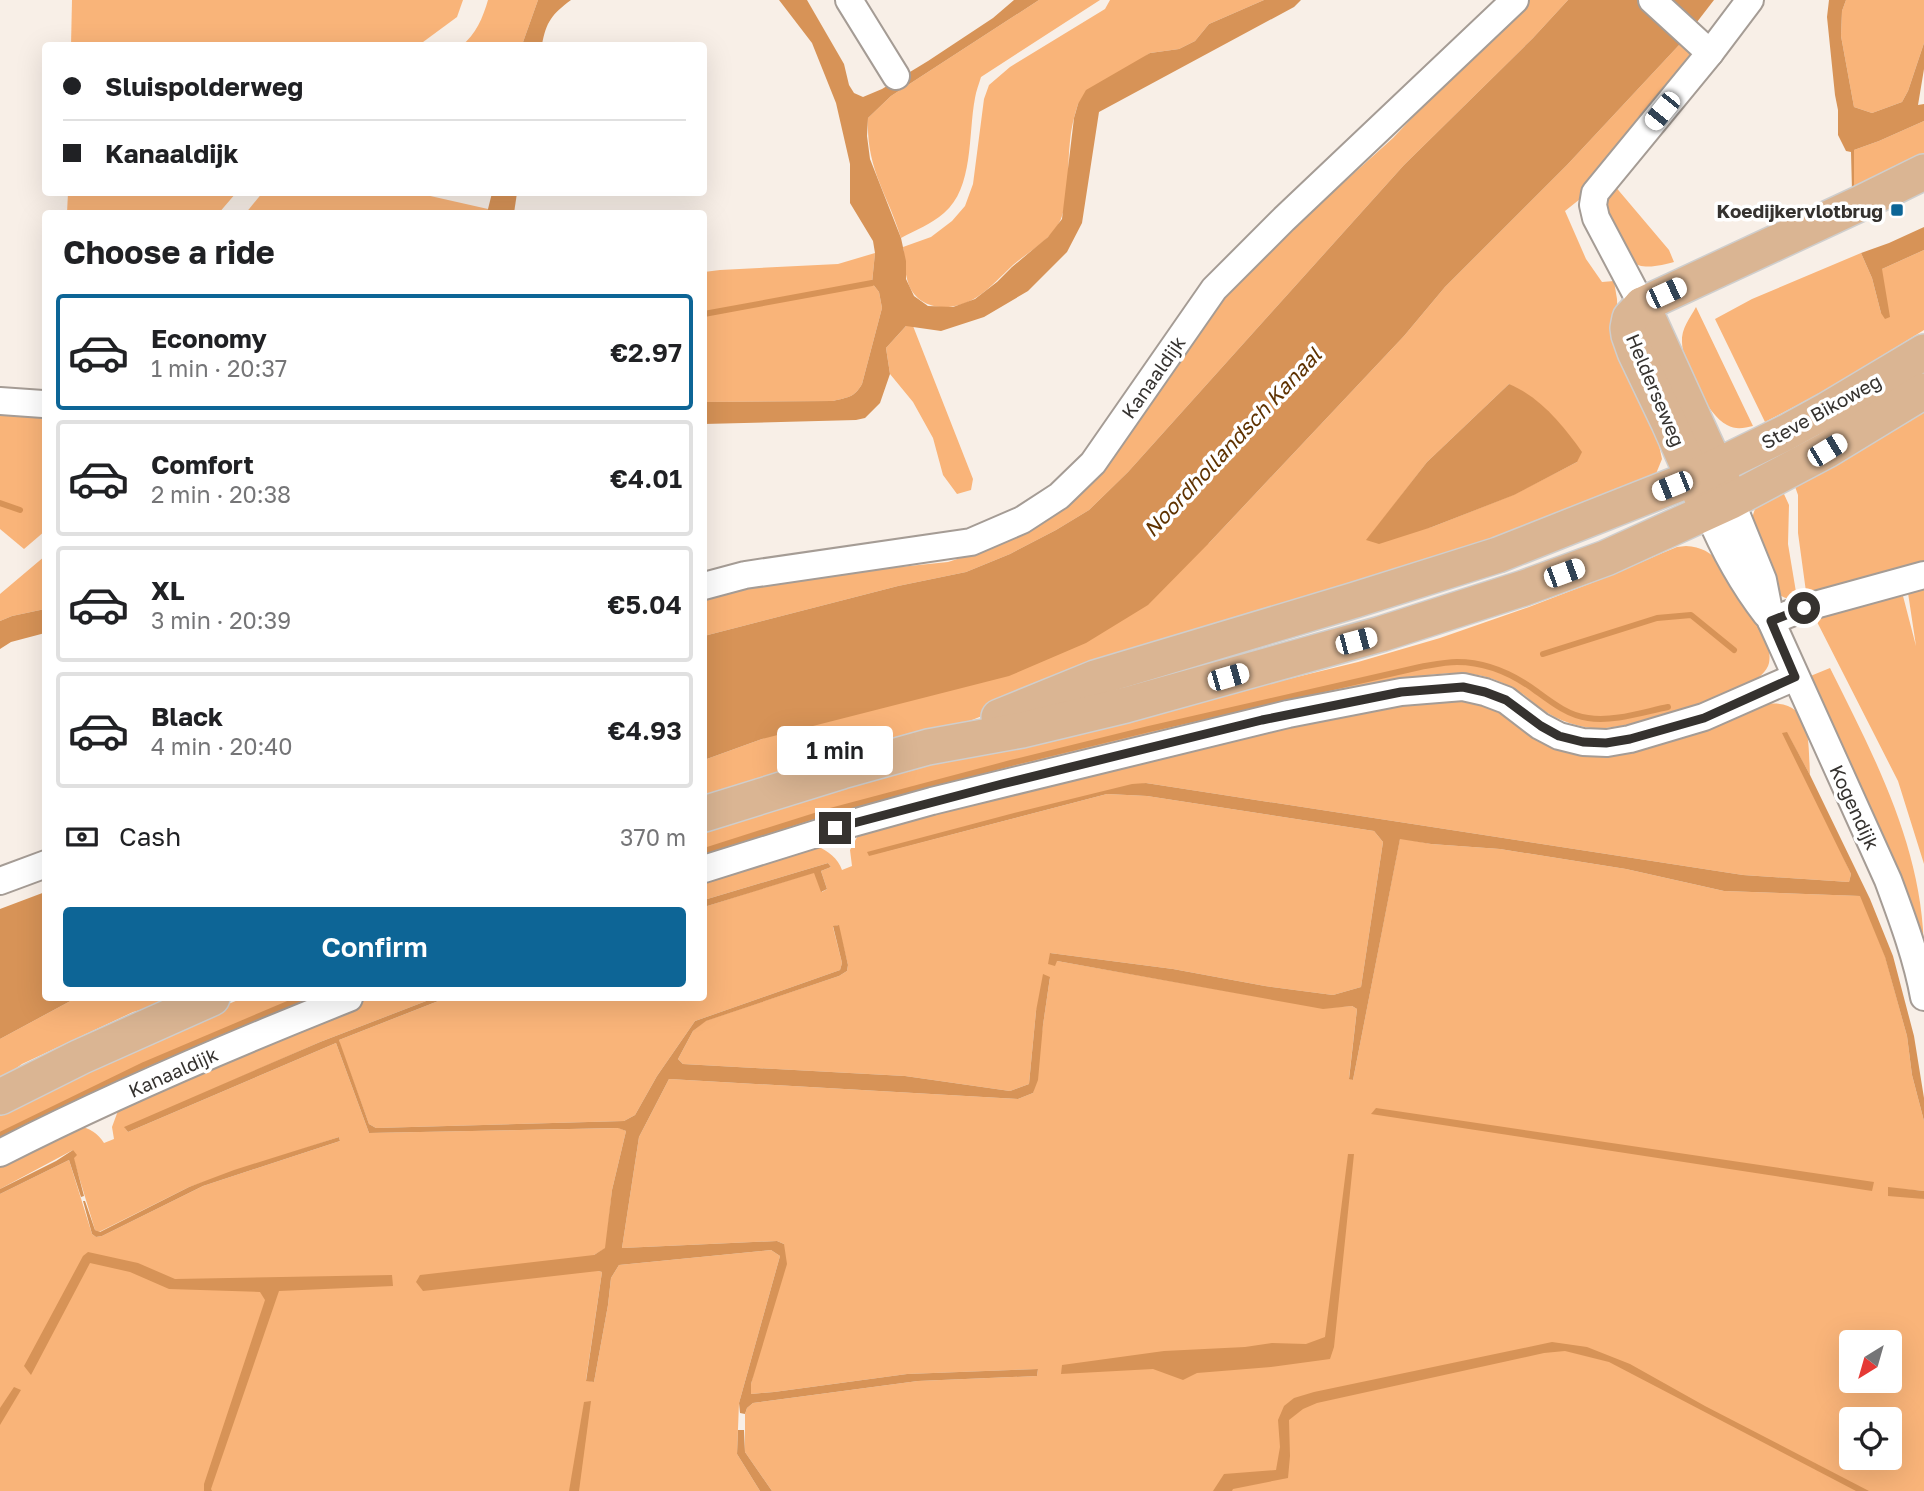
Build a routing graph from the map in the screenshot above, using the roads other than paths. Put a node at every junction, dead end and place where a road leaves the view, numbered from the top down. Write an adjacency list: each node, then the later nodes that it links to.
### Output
1 (849, 0): 6 (street)
2 (1515, 0): 16 (street, Kanaaldijk)
3 (1652, 0): 5 (street)
4 (1751, 0): 5 (street)
5 (1704, 47): 8 (street)
6 (897, 76)
7 (1924, 172): 8 (main road, Helderseweg)
8 (1642, 305): 13 (main road, Helderseweg)
9 (1924, 352): 13 (main road, Steve Bikoweg)
10 (1924, 390): 14 (main road, Steve Bikoweg)
11 (0, 401): 12 (street)
12 (42, 404)
13 (1705, 472): 14 (main road); 19 (main road)
14 (1719, 506): 17 (street); 19 (main road)
15 (1924, 575): 17 (street)
16 (707, 585)
17 (1771, 621): 18 (street, Kogendijk)
18 (1795, 677): 22 (street); 24 (street, Kogendijk)
19 (928, 747): 20 (main road)
20 (707, 813)
21 (42, 865): 23 (street)
22 (707, 868)
23 (0, 881)
24 (1924, 997)
25 (205, 1001): 27 (main road)
26 (342, 1001): 28 (street, Kanaaldijk)
27 (0, 1097)
28 (0, 1153)

